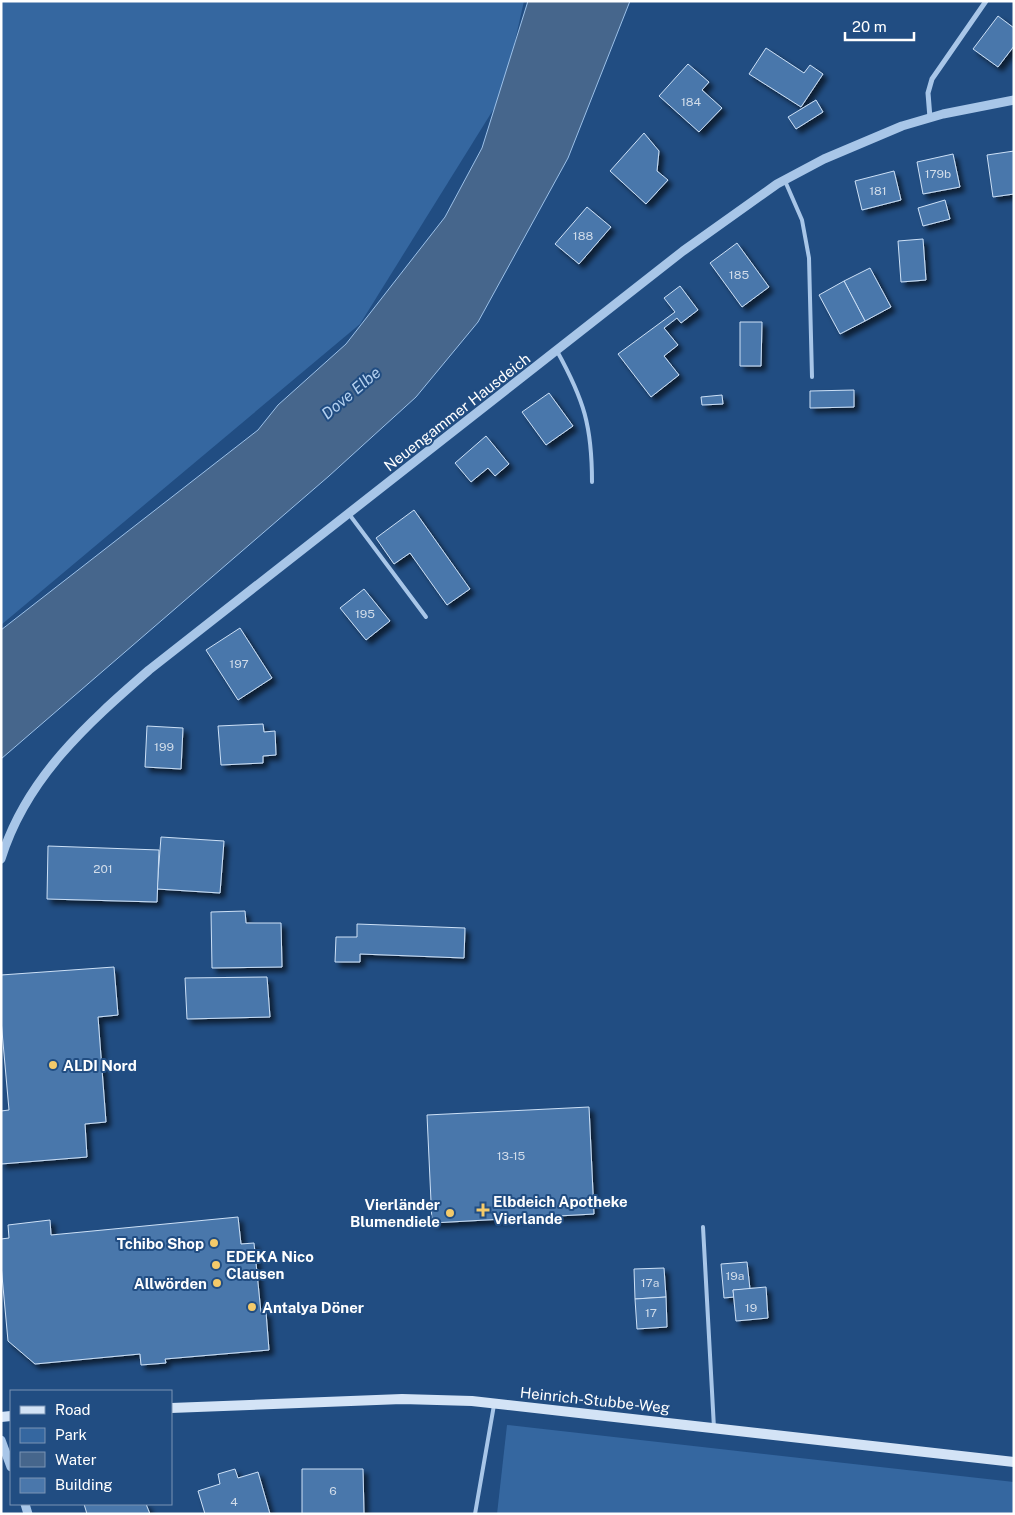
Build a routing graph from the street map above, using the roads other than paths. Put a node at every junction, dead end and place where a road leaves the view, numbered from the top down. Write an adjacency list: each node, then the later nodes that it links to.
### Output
1 (986, 1): 3 (street)
2 (1014, 100): 3 (street, Neuengammer Hausdeich)
3 (930, 118): 4 (street, Neuengammer Hausdeich)
4 (784, 180): 5 (street, Neuengammer Hausdeich); 6 (lane)
5 (557, 351): 7 (lane); 8 (street, Neuengammer Hausdeich)
6 (812, 377)
7 (592, 482)
8 (349, 514): 9 (lane); 10 (street, Neuengammer Hausdeich)
9 (426, 617)
10 (1, 859)
11 (703, 1227): 14 (lane)
12 (494, 1404): 13 (main road, Heinrich-Stubbe-Weg); 14 (main road, Heinrich-Stubbe-Weg); 18 (lane)
13 (172, 1408)
14 (714, 1428): 16 (main road, Heinrich-Stubbe-Weg)
15 (1, 1440): 17 (street)
16 (1014, 1462)
17 (10, 1464)
18 (475, 1514)

